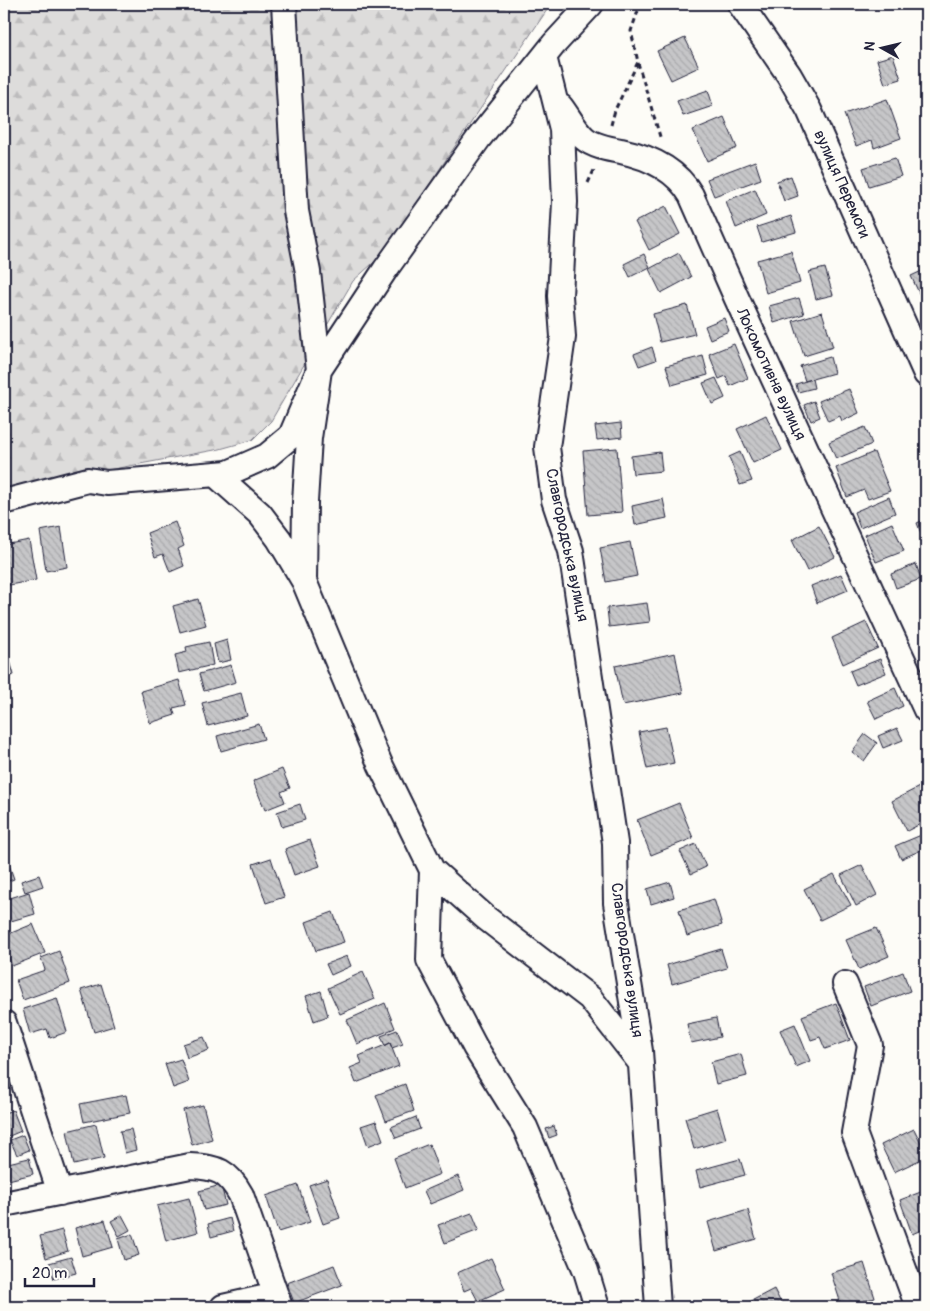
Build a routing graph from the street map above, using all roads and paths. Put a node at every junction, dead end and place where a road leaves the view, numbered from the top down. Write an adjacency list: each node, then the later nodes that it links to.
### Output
1 (284, 4): 11 (street)
2 (590, 4): 5 (street)
3 (643, 4): 6 (path)
4 (740, 4): 12 (street, вулиця Перемоги)
5 (544, 57): 7 (street, Славгородська вулиця); 11 (street)
6 (638, 62): 8 (path); 9 (path)
7 (555, 99): 8 (street, Локомотивна вулиця); 20 (street, Славгородська вулиця)
8 (605, 148): 9 (street, Локомотивна вулиця); 10 (path)
9 (671, 172): 16 (street, Локомотивна вулиця)
10 (587, 185)
11 (320, 370): 13 (street); 15 (street, Славгородська вулиця)
12 (926, 374)
13 (204, 475): 14 (street); 15 (street, Славгородська вулиця)
14 (4, 502)
15 (304, 581): 17 (street, Славгородська вулиця)
16 (926, 710)
17 (432, 870): 20 (street, Славгородська вулиця); 25 (street, Славгородська вулиця)
18 (845, 984): 27 (street)
19 (4, 1023): 21 (street)
20 (641, 1063): 26 (street, Славгородська вулиця)
21 (60, 1193): 22 (street); 23 (street)
22 (4, 1204)
23 (278, 1301): 24 (street)
24 (223, 1307)
25 (597, 1307)
26 (658, 1307)
27 (918, 1307)

